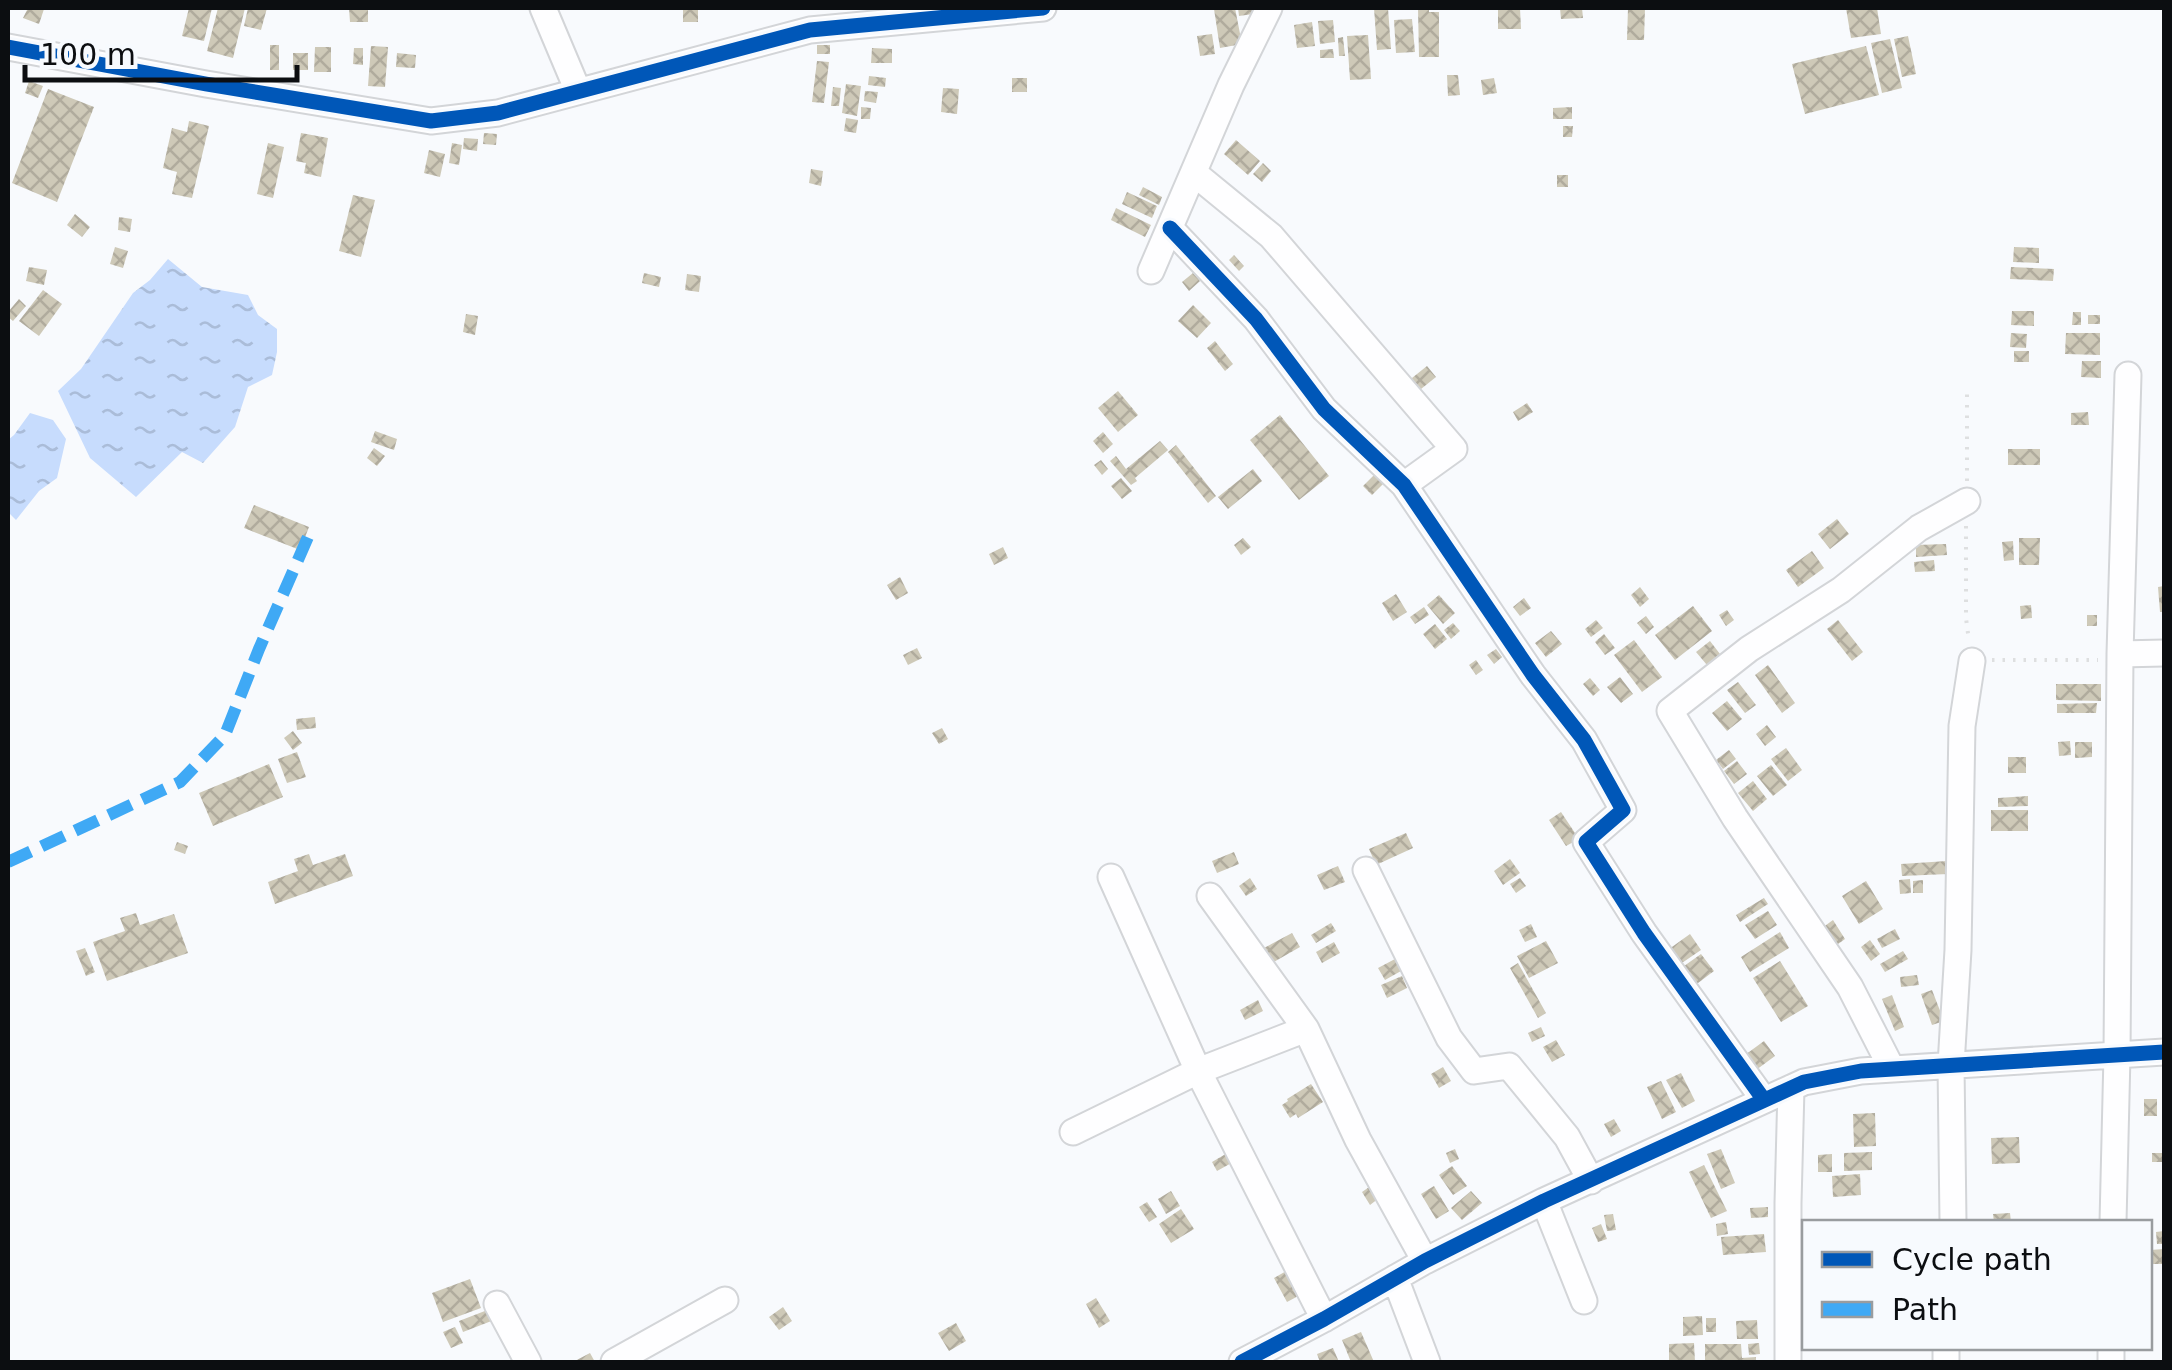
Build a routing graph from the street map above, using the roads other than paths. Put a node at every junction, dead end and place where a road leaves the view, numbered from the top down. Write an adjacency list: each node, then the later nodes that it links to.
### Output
1 (543, 8): 7 (street)
2 (1043, 8): 4 (street)
3 (1269, 8): 8 (street)
4 (914, 14): 5 (street)
5 (822, 18): 7 (street)
6 (8, 47): 7 (street)
7 (578, 91)
8 (1194, 173): 9 (street); 12 (street)
9 (1170, 228): 10 (street); 12 (street)
10 (1152, 271)
11 (2128, 375): 14 (street)
12 (1404, 485): 27 (street)
13 (1966, 501): 24 (street)
14 (2110, 653): 15 (street); 22 (street)
15 (2164, 653)
16 (1972, 661): 23 (street)
17 (1366, 870): 29 (street)
18 (1111, 877): 25 (street)
19 (1210, 896): 20 (street)
20 (1306, 1029): 25 (street); 33 (street)
21 (2164, 1052): 22 (street)
22 (2117, 1055): 23 (street); 32 (street)
23 (1951, 1064): 24 (street); 31 (street)
24 (1892, 1069): 26 (street)
25 (1198, 1071): 28 (street); 38 (street)
26 (1791, 1088): 27 (street); 43 (street)
27 (1764, 1100): 29 (street)
28 (1073, 1132)
29 (1591, 1182): 30 (street)
30 (1544, 1201): 33 (street); 36 (street)
31 (1952, 1220)
32 (2113, 1220)
33 (1425, 1261): 34 (street)
34 (1396, 1278): 38 (street); 42 (street)
35 (725, 1300): 40 (street)
36 (1584, 1301)
37 (497, 1304): 39 (street)
38 (1324, 1319): 41 (street)
39 (528, 1362)
40 (614, 1362)
41 (1242, 1362)
42 (1427, 1362)
43 (1788, 1362)

